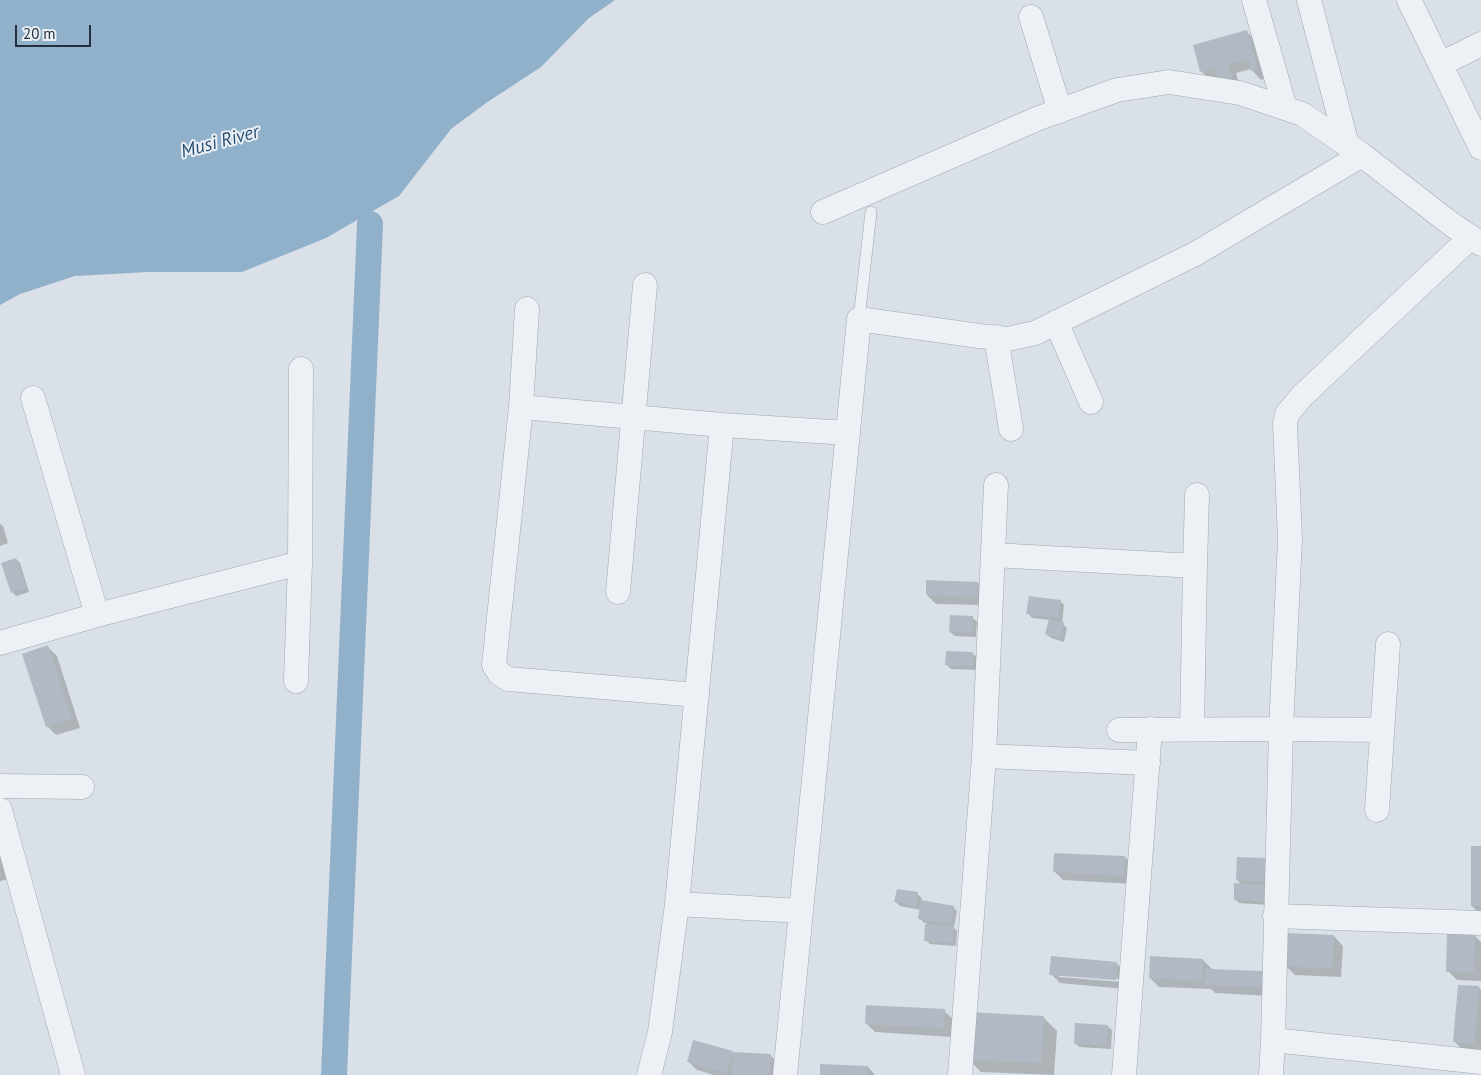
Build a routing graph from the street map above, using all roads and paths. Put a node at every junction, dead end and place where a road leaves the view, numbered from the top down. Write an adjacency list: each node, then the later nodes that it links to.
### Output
1 (1254, 0): 7 (street)
2 (1309, 0): 10 (street)
3 (1409, 0): 6 (street)
4 (1031, 17): 8 (street)
5 (1481, 44): 6 (street)
6 (1441, 64): 9 (street)
7 (1285, 108): 8 (street); 10 (street)
8 (1060, 111): 11 (street)
9 (1481, 148)
10 (1355, 150): 13 (street); 17 (street)
11 (822, 212)
12 (871, 212): 16 (lane)
13 (1476, 241): 40 (street)
14 (645, 285): 23 (street)
15 (527, 309): 22 (street)
16 (859, 319): 18 (street); 26 (street)
17 (1056, 322): 18 (street); 21 (street)
18 (996, 338): 25 (street)
19 (301, 369): 30 (street)
20 (33, 398): 33 (street)
21 (1091, 402)
22 (520, 407): 23 (street); 37 (street)
23 (633, 417): 24 (street); 32 (street)
24 (722, 425): 26 (street); 37 (street)
25 (1011, 429)
26 (848, 433): 50 (street)
27 (996, 485): 29 (street)
28 (1197, 495): 31 (street)
29 (993, 555): 31 (street); 43 (street)
30 (300, 563): 33 (street); 36 (street)
31 (1195, 566): 39 (street)
32 (618, 592)
33 (97, 615): 34 (street)
34 (0, 643)
35 (1388, 644): 42 (street)
36 (296, 681)
37 (697, 695): 49 (street)
38 (1150, 729): 39 (street); 41 (street); 44 (street)
39 (1192, 729): 40 (street)
40 (1280, 729): 42 (street); 51 (street)
41 (1119, 730)
42 (1382, 730): 48 (street)
43 (984, 756): 44 (street); 59 (street)
44 (1148, 763): 60 (street)
45 (0, 786): 46 (street)
46 (82, 786)
47 (0, 810): 56 (street)
48 (1377, 810)
49 (678, 904): 50 (street); 57 (street)
50 (801, 911): 58 (street)
51 (1275, 916): 52 (street); 53 (street)
52 (1481, 922)
53 (1273, 1040): 55 (street); 61 (street)
54 (1481, 1062): 55 (street)
55 (1432, 1066)
56 (73, 1075)
57 (649, 1075)
58 (785, 1075)
59 (960, 1075)
60 (1124, 1075)
61 (1271, 1075)

